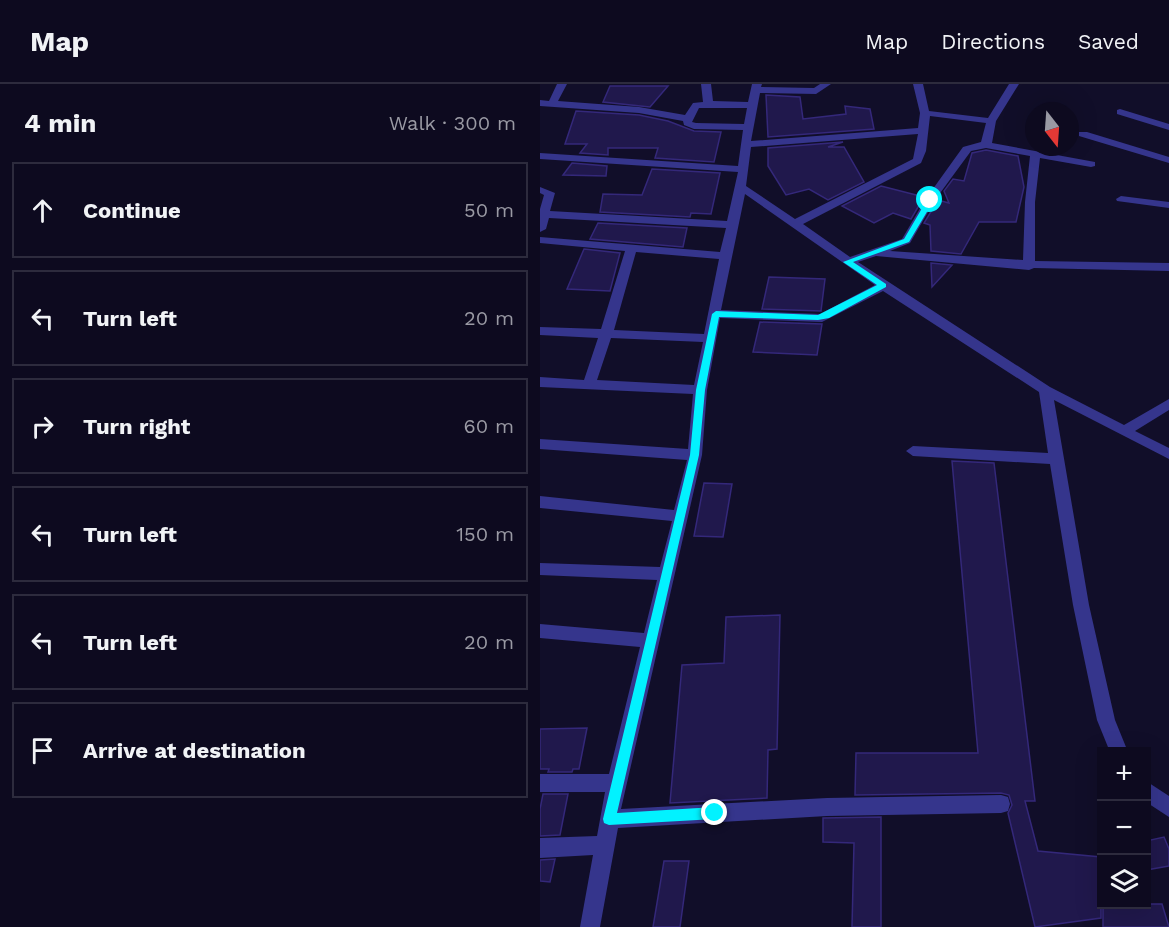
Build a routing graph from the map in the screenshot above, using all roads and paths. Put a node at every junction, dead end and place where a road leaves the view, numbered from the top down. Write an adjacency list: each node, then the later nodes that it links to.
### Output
1 (562, 84): 8 (street)
2 (706, 84): 9 (street)
3 (826, 84): 6 (street)
4 (918, 84): 11 (street)
5 (1014, 84): 13 (street)
6 (755, 93): 9 (street); 14 (street)
7 (540, 103): 8 (street)
8 (552, 104): 12 (street)
9 (708, 104): 12 (street)
10 (1120, 112): 15 (street)
11 (925, 113): 13 (street); 16 (street)
12 (688, 118): 14 (street)
13 (991, 121): 19 (street)
14 (748, 127): 18 (street)
15 (1169, 127)
16 (922, 131): 18 (street); 32 (street)
17 (1083, 134): 24 (street)
18 (746, 144): 26 (street)
19 (986, 145): 20 (street); 37 (street)
20 (1025, 152)
21 (540, 156): 26 (street)
22 (1035, 156): 40 (street)
23 (1046, 156): 25 (street)
24 (1169, 160)
25 (1091, 164)
26 (743, 169): 27 (street)
27 (741, 187): 32 (street); 33 (street)
28 (540, 190): 31 (street)
29 (1121, 199): 30 (street)
30 (1169, 205)
31 (543, 214): 33 (street); 34 (street)
32 (795, 224): 39 (street)
33 (733, 225): 38 (street)
34 (540, 229)
35 (540, 240): 36 (street)
36 (631, 250): 38 (street); 45 (street)
37 (872, 252): 39 (street); 40 (street)
38 (725, 256): 43 (street)
39 (847, 262): 42 (street)
40 (1029, 266): 41 (street)
41 (1169, 267)
42 (883, 286): 43 (street); 51 (street)
43 (716, 314): 46 (street)
44 (543, 331): 45 (street); 47 (street)
45 (605, 334): 46 (street); 49 (street)
46 (711, 338): 50 (street)
47 (540, 345)
48 (540, 381): 49 (street)
49 (589, 384): 50 (street)
50 (700, 390): 57 (street)
51 (1045, 390): 53 (street); 58 (street)
52 (1169, 404): 53 (street)
53 (1124, 431): 56 (street)
54 (540, 444): 57 (street)
55 (913, 451): 58 (street)
56 (1169, 454)
57 (695, 455): 60 (street)
58 (1056, 459): 65 (street)
59 (540, 502): 60 (street)
60 (680, 516): 62 (street)
61 (540, 570): 62 (street)
62 (667, 574): 64 (street)
63 (540, 631): 64 (street)
64 (650, 641): 67 (street)
65 (1117, 747)
66 (540, 783): 67 (street)
67 (616, 783): 71 (street)
68 (1151, 794): 70 (street)
69 (1001, 804): 71 (street)
70 (1169, 808)
71 (609, 819): 72 (street)
72 (604, 845): 73 (street); 74 (street)
73 (540, 848)
74 (590, 927)

